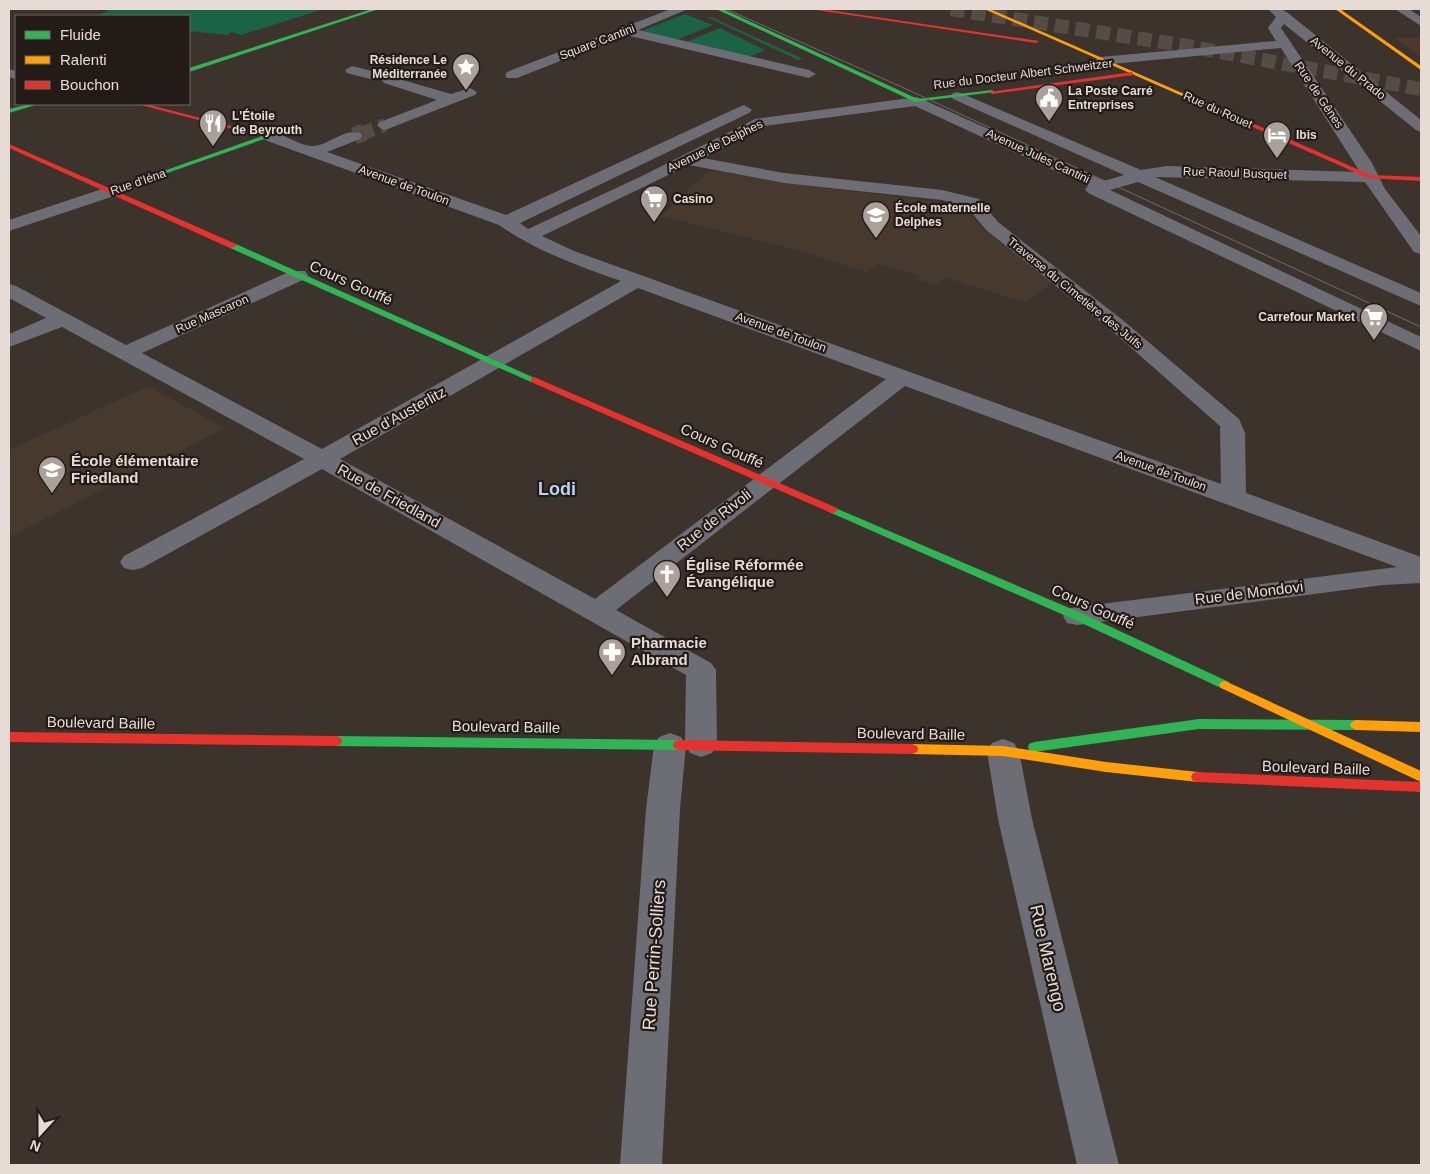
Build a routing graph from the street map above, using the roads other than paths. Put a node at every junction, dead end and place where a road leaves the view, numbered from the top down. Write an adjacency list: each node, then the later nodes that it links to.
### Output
1 (345, 9): 14 (main road)
2 (376, 9): 18 (main road)
3 (682, 9): 11 (street, Square Cantini)
4 (719, 9): 25 (main road)
5 (813, 9): 13 (main road)
6 (986, 9): 13 (main road, Rue du Rouet)
7 (1338, 9): 17 (main road)
8 (1401, 9): 10 (street)
9 (1279, 12): 12 (street, Rue de Gênes); 34 (street, Avenue du Prado)
10 (1421, 22)
11 (624, 31): 20 (street); 22 (street, Square Cantini)
12 (1285, 44): 15 (street); 41 (street, Rue de Gênes)
13 (1078, 51): 15 (main road, Rue du Rouet)
14 (190, 59)
15 (1101, 61): 16 (main road, Rue du Docteur Albert Schweitzer); 21 (main road, Rue du Rouet)
16 (1084, 63)
17 (1421, 68)
18 (190, 70)
19 (352, 70): 23 (street)
20 (809, 74)
21 (1133, 74): 28 (main road, Rue du Docteur Albert Schweitzer); 41 (main road, Rue du Rouet)
22 (512, 75)
23 (374, 76)
24 (389, 80): 29 (street)
25 (894, 90): 27 (main road, Rue du Docteur Albert Schweitzer); 45 (street, Avenue de Delphes)
26 (470, 92): 29 (street)
27 (917, 93): 28 (main road, Rue du Docteur Albert Schweitzer); 39 (street, Avenue de Delphes); 43 (street, Avenue Jules Cantini)
28 (958, 96): 40 (street, Avenue Jules Cantini)
29 (451, 99): 33 (street)
30 (32, 105): 32 (main road)
31 (144, 105): 35 (main road, Avenue de Toulon)
32 (9, 111)
33 (384, 124)
34 (1421, 127)
35 (268, 136): 38 (street, Avenue de Toulon); 44 (main road, Rue d'Iéna)
36 (354, 136): 38 (street)
37 (9, 146): 44 (main road, Cours Gouffé)
38 (311, 152): 45 (street, Avenue de Toulon)
39 (686, 160): 47 (street, Avenue de Delphes); 61 (street, Traverse du Cimetière des Juifs)
40 (1142, 175): 41 (street, Rue Raoul Busquet); 43 (street, Rue Raoul Busquet); 52 (street, Avenue Jules Cantini)
41 (1370, 177): 42 (main road); 48 (street)
42 (1421, 178)
43 (1102, 186): 55 (street, Avenue Jules Cantini)
44 (111, 191): 46 (street, Rue d'Iéna); 49 (main road, Cours Gouffé)
45 (505, 221): 47 (street, Avenue de Toulon)
46 (9, 226)
47 (527, 236): 50 (street, Avenue de Toulon)
48 (1421, 248)
49 (298, 275): 56 (street, Rue Mascaron); 57 (main road, Cours Gouffé)
50 (636, 281): 57 (street, Rue d'Austerlitz); 58 (street, Avenue de Toulon)
51 (9, 290): 53 (street, Rue de Friedland)
52 (1421, 300)
53 (63, 319): 54 (street); 56 (street, Rue de Friedland)
54 (9, 342)
55 (1421, 344)
56 (125, 353): 59 (street, Rue de Friedland)
57 (491, 362): 59 (street, Rue d'Austerlitz); 60 (main road, Cours Gouffé)
58 (904, 376): 60 (street, Rue de Rivoli); 61 (street, Avenue de Toulon)
59 (322, 459): 62 (street, Rue d'Austerlitz); 65 (street, Rue de Friedland)
60 (765, 480): 65 (street, Rue de Rivoli); 66 (main road, Cours Gouffé)
61 (1233, 497): 63 (street, Avenue de Toulon)
62 (133, 562)
63 (1421, 566)
64 (1421, 574): 66 (street, Rue de Mondovi)
65 (596, 611): 70 (street, Rue de Friedland)
66 (1077, 616): 67 (main road, Cours Gouffé)
67 (1309, 723): 68 (main road, Boulevard Baille); 71 (main road, Boulevard Baille); 72 (main road, Cours Gouffé)
68 (1421, 726)
69 (9, 737): 70 (main road, Boulevard Baille)
70 (686, 745): 71 (main road, Boulevard Baille); 74 (street, Rue Perrin-Solliers)
71 (1002, 751): 73 (main road, Boulevard Baille); 75 (street, Rue Marengo)
72 (1421, 777)
73 (1421, 787)
74 (641, 1165)
75 (1098, 1165)

